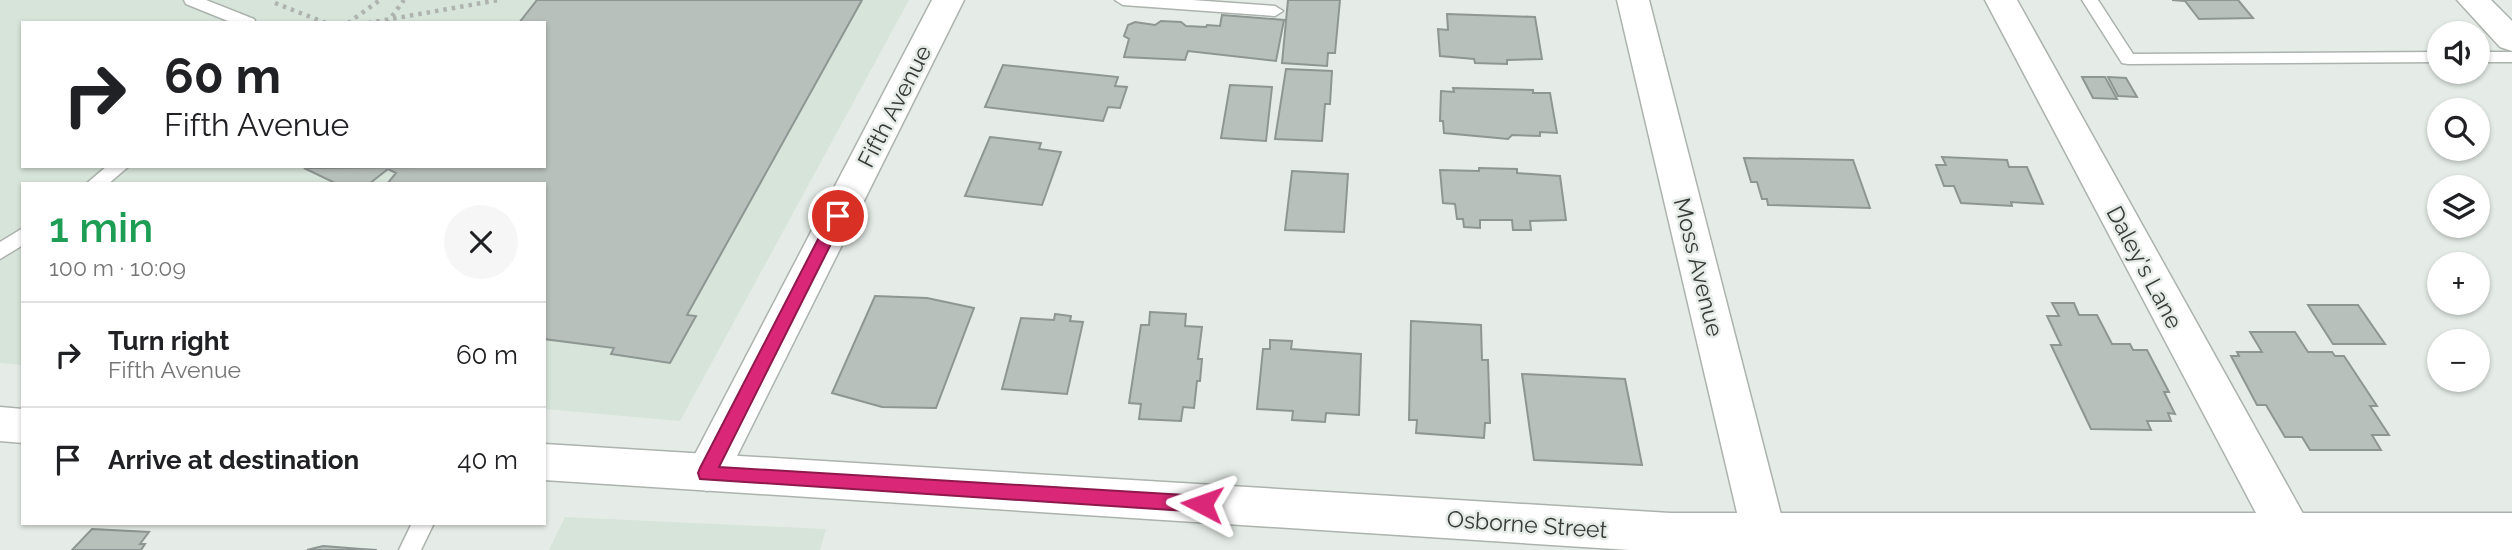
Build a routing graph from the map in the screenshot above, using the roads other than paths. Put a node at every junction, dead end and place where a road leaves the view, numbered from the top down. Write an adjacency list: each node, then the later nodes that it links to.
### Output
1 (192, 0): 9 (lane)
2 (948, 0): 21 (street, Fifth Avenue)
3 (1123, 0): 8 (lane)
4 (1633, 0): 25 (street, Moss Avenue)
5 (2001, 0): 23 (street, Daley's Lane)
6 (2090, 0): 11 (lane)
7 (2473, 0): 10 (street)
8 (1275, 11)
9 (243, 21)
10 (2512, 40)
11 (2427, 57)
12 (2490, 57): 13 (lane)
13 (2512, 57)
14 (117, 168): 15 (lane)
15 (98, 182)
16 (21, 236): 17 (lane)
17 (0, 252)
18 (0, 424): 19 (street)
19 (21, 426)
20 (546, 462): 21 (street, Osborne Street)
21 (707, 473): 26 (street, Osborne Street)
22 (422, 525): 27 (lane)
23 (2290, 533): 24 (street, Osborne Street); 25 (street, Osborne Street)
24 (2512, 533)
25 (1764, 534): 26 (street, Osborne Street)
26 (1672, 542)
27 (410, 550)

